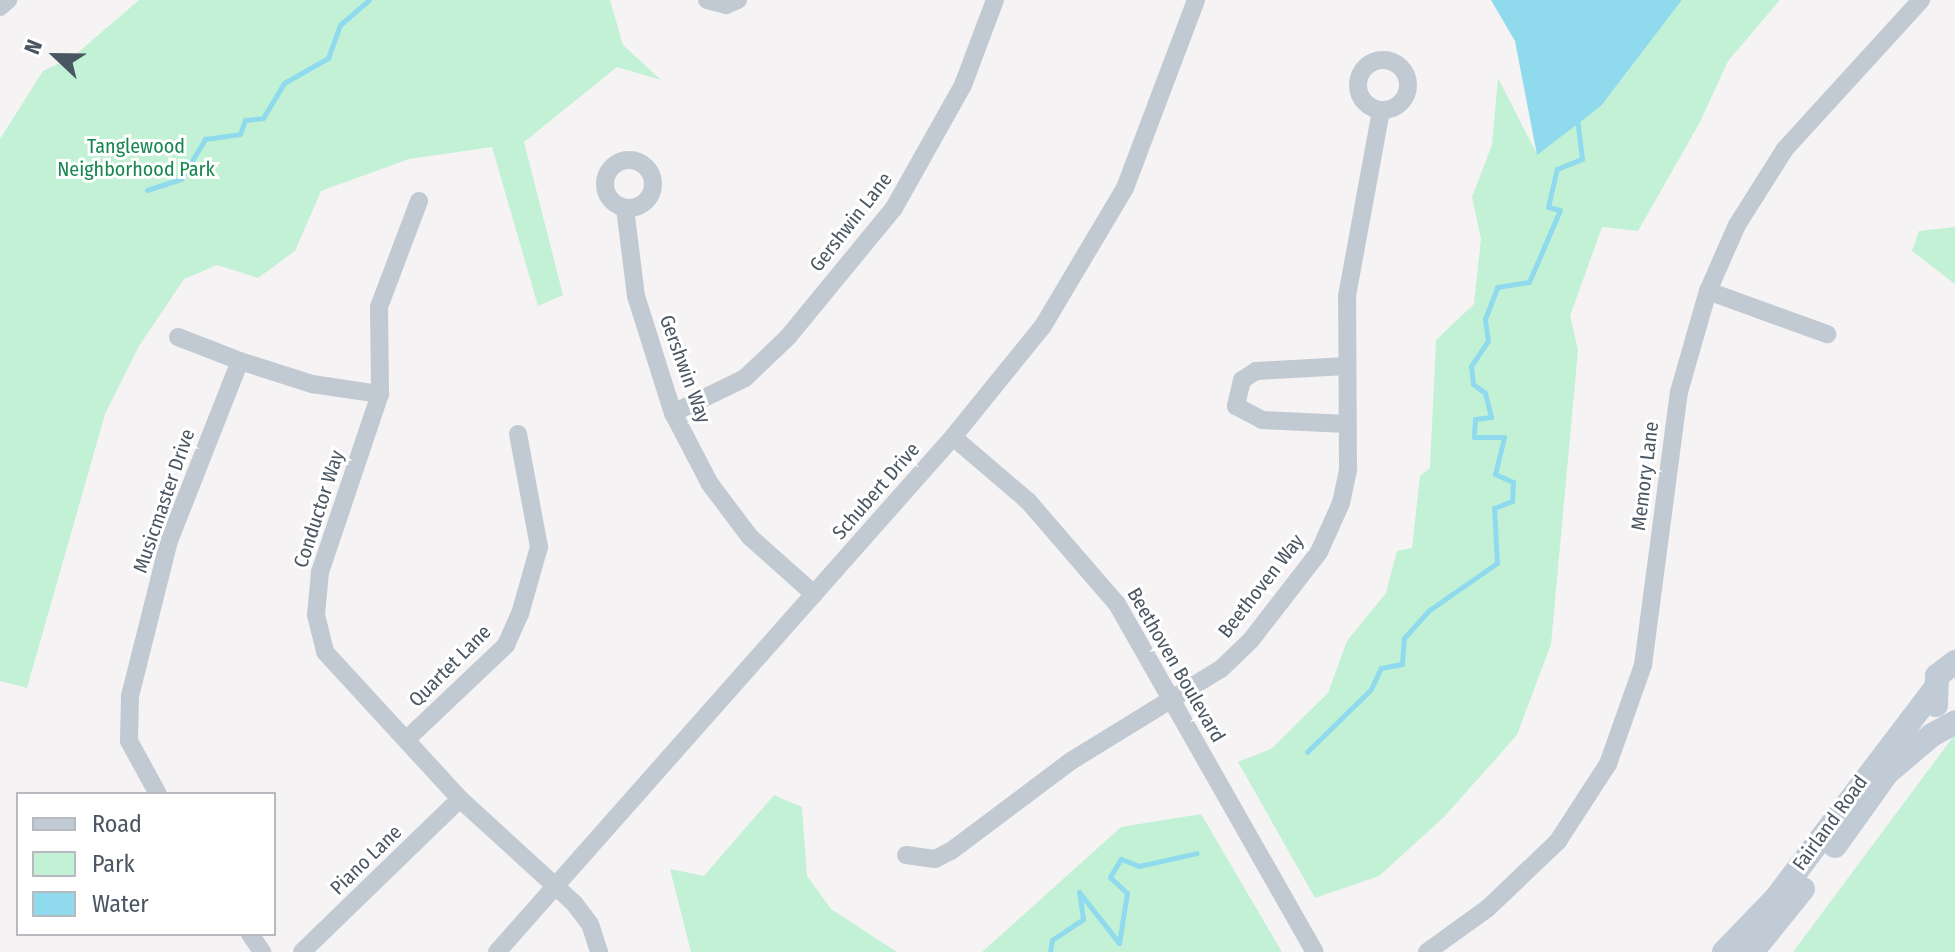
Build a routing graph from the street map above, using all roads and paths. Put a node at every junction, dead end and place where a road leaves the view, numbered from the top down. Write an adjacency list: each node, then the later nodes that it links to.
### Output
1 (8, 0): 7 (street)
2 (707, 0): 3 (street)
3 (738, 0)
4 (995, 0): 17 (street, Gershwin Lane)
5 (1196, 0): 20 (street, Schubert Drive)
6 (1921, 0): 11 (street, Memory Lane)
7 (0, 7)
8 (1381, 111): 15 (street, Beethoven Way)
9 (419, 201): 16 (street, Conductor Way)
10 (625, 208): 17 (street, Gershwin Way)
11 (1708, 291): 12 (street); 35 (street, Memory Lane)
12 (1827, 334)
13 (178, 337): 14 (street)
14 (240, 361): 16 (street); 27 (street, Musicmaster Drive)
15 (1346, 366): 18 (street, Beethoven Way); 18 (street)
16 (380, 394): 26 (street, Conductor Way)
17 (673, 413): 21 (street, Gershwin Way)
18 (1347, 424): 24 (street, Beethoven Way)
19 (518, 434): 26 (street, Quartet Lane)
20 (953, 437): 21 (street, Schubert Drive); 24 (street, Beethoven Boulevard)
21 (814, 594): 30 (street, Schubert Drive)
22 (1955, 662): 23 (main road, Fairland Road)
23 (1933, 691): 25 (main road); 36 (main road, Fairland Road)
24 (1173, 698): 29 (street, Beethoven Way); 34 (street, Beethoven Boulevard)
25 (1955, 721): 37 (main road, Fairland Road)
26 (407, 739): 28 (street, Conductor Way)
27 (157, 792)
28 (460, 799): 30 (street, Conductor Way); 31 (street, Piano Lane)
29 (906, 855)
30 (555, 889): 32 (street, Schubert Drive); 33 (street, Conductor Way)
31 (302, 952)
32 (497, 952)
33 (599, 952)
34 (1315, 952)
35 (1427, 952)
36 (1724, 952)
37 (1752, 952)

